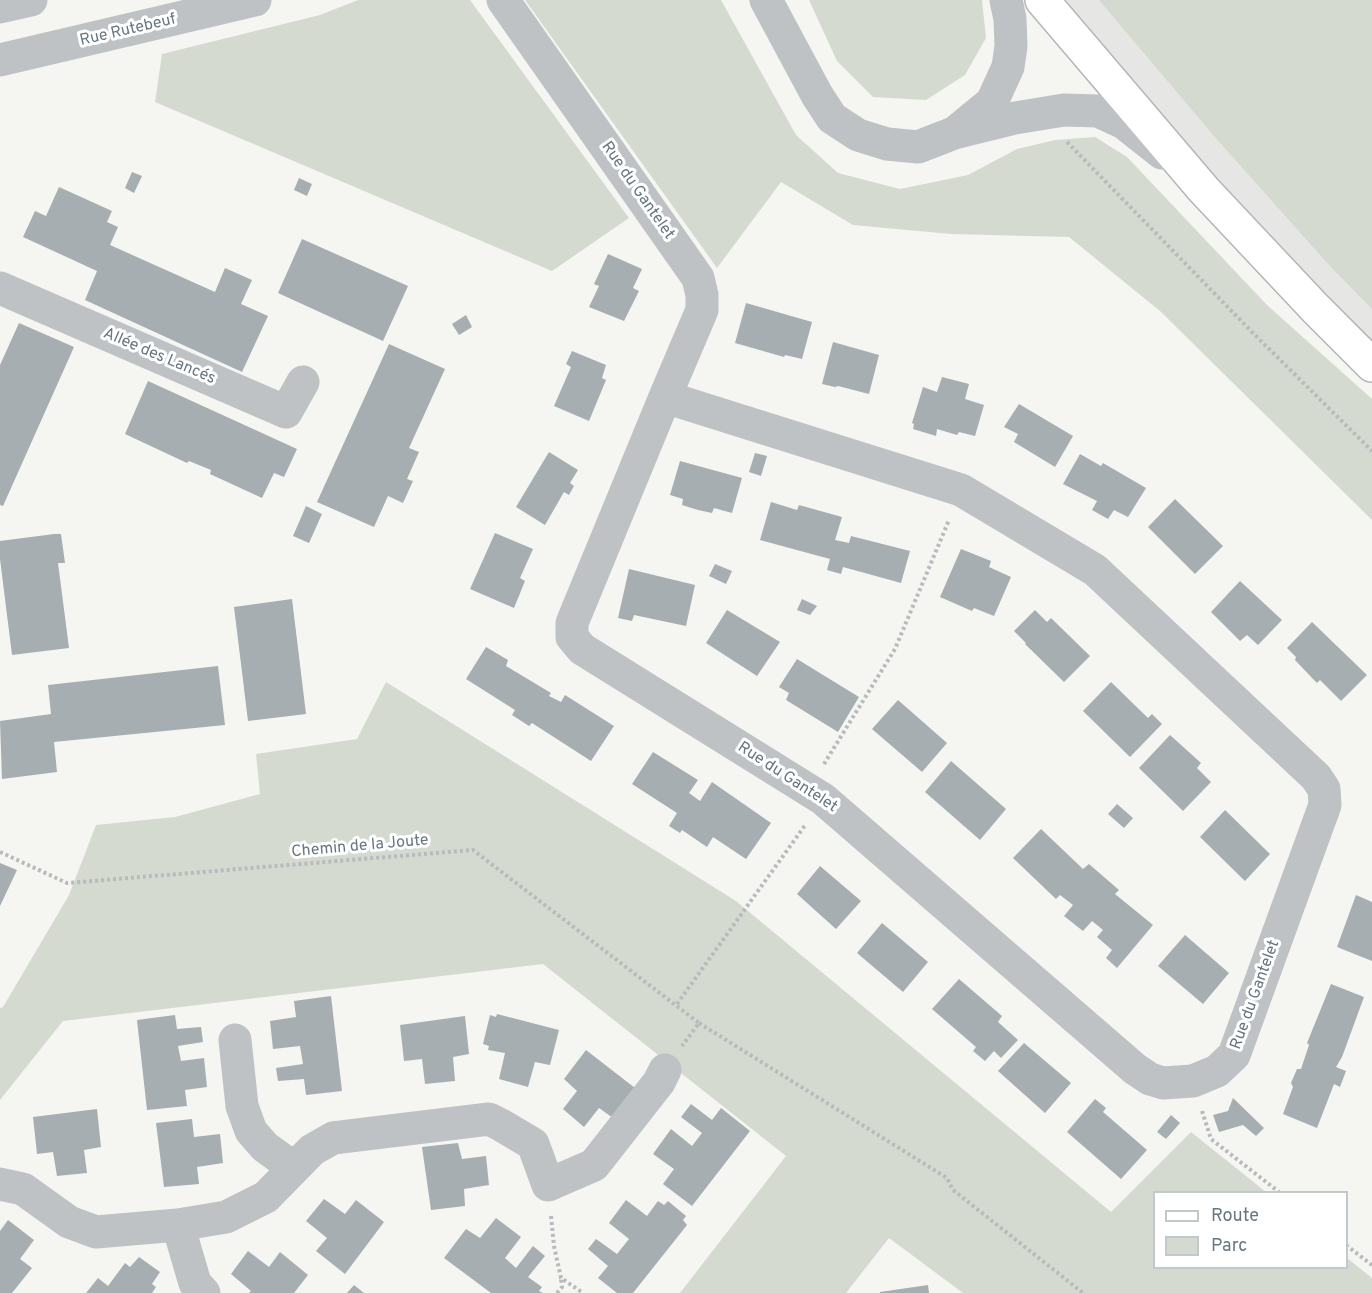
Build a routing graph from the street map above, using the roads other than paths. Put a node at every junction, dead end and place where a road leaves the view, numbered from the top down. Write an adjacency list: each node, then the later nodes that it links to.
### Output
1 (31, 0): 7 (street)
2 (255, 0): 8 (street, Rue Rutebeuf)
3 (503, 0): 14 (street, Rue du Gantelet)
4 (766, 0): 9 (street)
5 (1006, 0): 9 (street)
6 (1042, 0): 10 (main road)
7 (0, 7)
8 (0, 60)
9 (954, 133): 10 (street)
10 (1204, 189): 12 (main road)
11 (0, 288): 13 (street, Allée des Lancés)
12 (1372, 365)
13 (303, 382)
14 (664, 397): 14 (street, Rue du Gantelet)
15 (235, 1040): 17 (street)
16 (664, 1070): 17 (street)
17 (294, 1168): 19 (street)
18 (0, 1184): 19 (street)
19 (178, 1225): 20 (street)
20 (193, 1290)

